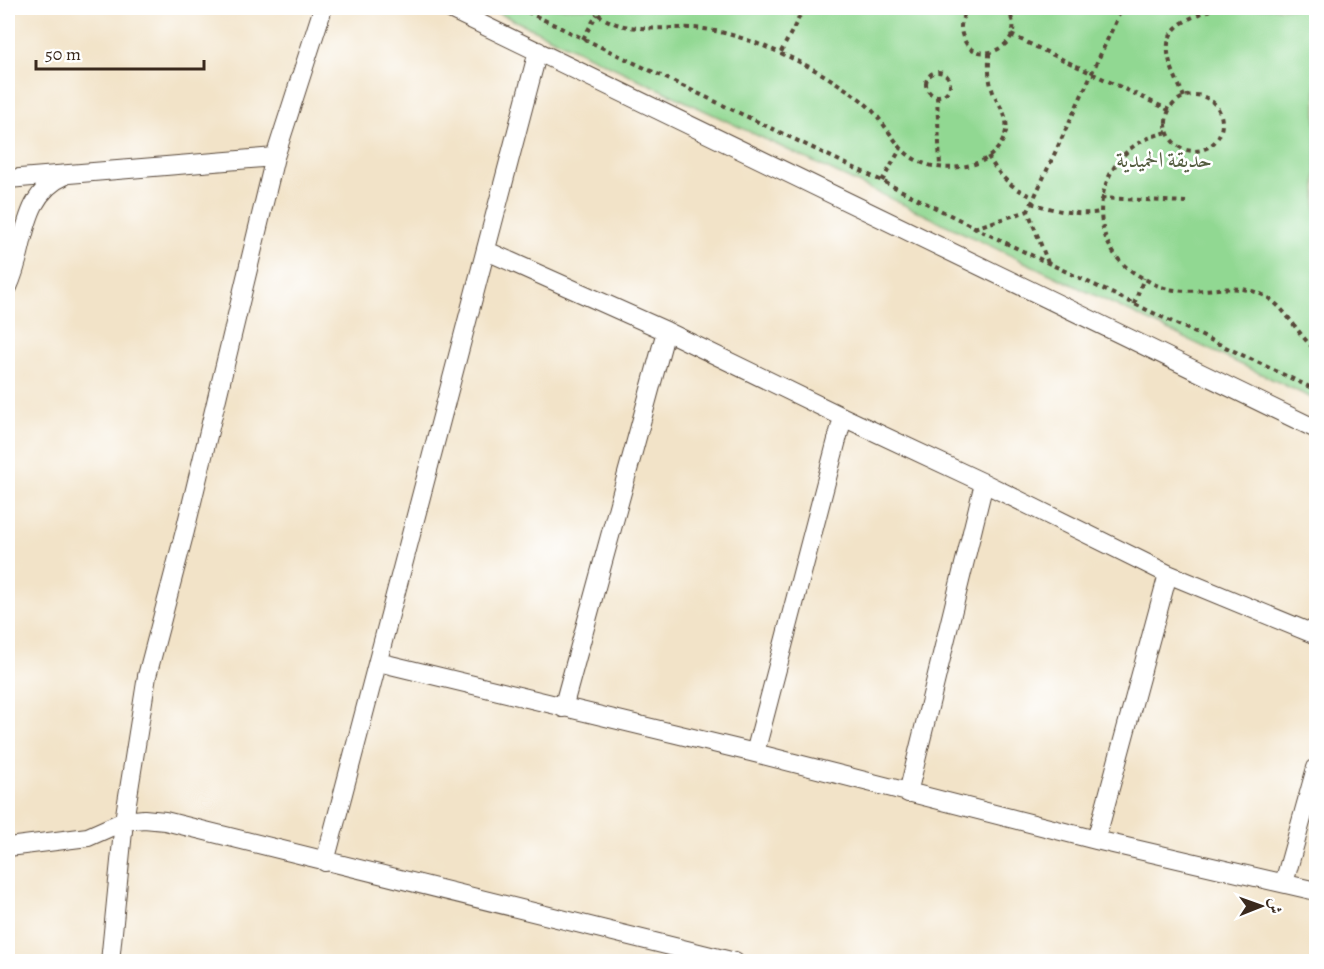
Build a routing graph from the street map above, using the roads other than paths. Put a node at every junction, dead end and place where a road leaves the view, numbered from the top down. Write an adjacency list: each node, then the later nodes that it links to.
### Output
1 (323, 8): 4 (street)
2 (448, 8): 3 (street)
3 (538, 51): 7 (street); 11 (street)
4 (275, 157): 5 (street); 20 (street)
5 (70, 173): 6 (street); 8 (street)
6 (8, 179)
7 (487, 251): 9 (street); 15 (street)
8 (8, 287)
9 (666, 330): 10 (street); 16 (street)
10 (843, 417): 12 (street); 17 (street)
11 (1317, 429)
12 (984, 483): 13 (street); 19 (street)
13 (1168, 574): 14 (street); 21 (street)
14 (1317, 635)
15 (378, 663): 16 (street); 23 (street)
16 (563, 708): 17 (street)
17 (755, 753): 19 (street)
18 (1317, 768): 24 (street)
19 (908, 793): 21 (street)
20 (124, 821): 22 (street); 23 (street); 26 (street)
21 (1096, 840): 24 (street)
22 (8, 847)
23 (326, 862): 27 (street)
24 (1284, 883): 25 (street)
25 (1317, 891)
26 (110, 962)
27 (735, 962)

